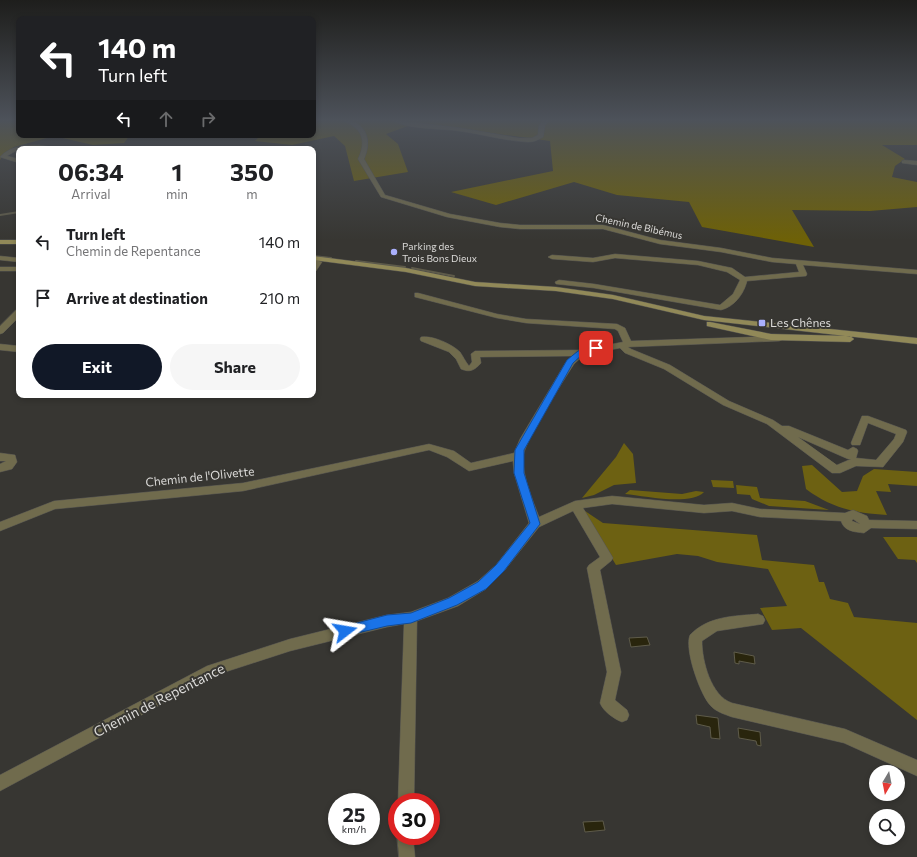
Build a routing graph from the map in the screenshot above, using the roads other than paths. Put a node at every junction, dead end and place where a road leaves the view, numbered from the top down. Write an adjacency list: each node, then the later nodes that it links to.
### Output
1 (362, 160): 10 (street, Chemin de Bibémus)
2 (904, 162): 3 (street)
3 (917, 163)
4 (0, 242): 5 (main road)
5 (16, 242)
6 (552, 257): 14 (street)
7 (0, 258): 8 (street)
8 (16, 260)
9 (316, 260): 18 (main road)
10 (799, 263): 13 (street, Chemin de Bibémus); 14 (street)
11 (16, 269): 12 (street)
12 (0, 270)
13 (917, 272)
14 (744, 279): 16 (street)
15 (559, 282): 16 (street)
16 (637, 293): 18 (street)
17 (418, 295): 33 (street)
18 (632, 303): 20 (main road); 21 (main road)
19 (16, 315): 24 (street)
20 (750, 322): 22 (main road); 23 (main road); 25 (main road)
21 (722, 326): 22 (main road); 31 (street)
22 (737, 330): 25 (main road); 31 (street)
23 (824, 330): 28 (main road); 29 (main road)
24 (0, 332): 26 (street)
25 (750, 333): 27 (main road)
26 (0, 336)
27 (781, 338): 29 (main road); 31 (street)
28 (892, 338): 29 (main road); 32 (main road)
29 (828, 339)
30 (424, 340): 36 (street)
31 (718, 341): 33 (street)
32 (917, 341)
33 (624, 344): 36 (street); 37 (street)
34 (0, 347): 35 (street)
35 (16, 350)
36 (580, 353): 38 (street)
37 (770, 422): 37 (street)
38 (518, 456): 42 (street); 44 (street, Chemin de l'Olivette)
39 (0, 457): 40 (street)
40 (0, 468)
41 (575, 505): 42 (street); 43 (street); 47 (street)
42 (534, 518): 45 (street, Chemin de Repentance)
43 (917, 525)
44 (0, 527)
45 (411, 618): 49 (street, Chemin de Repentance); 50 (street)
46 (758, 620): 48 (street)
47 (622, 715)
48 (917, 768)
49 (0, 783)
50 (406, 793)
51 (406, 845): 52 (street)
52 (407, 857)

